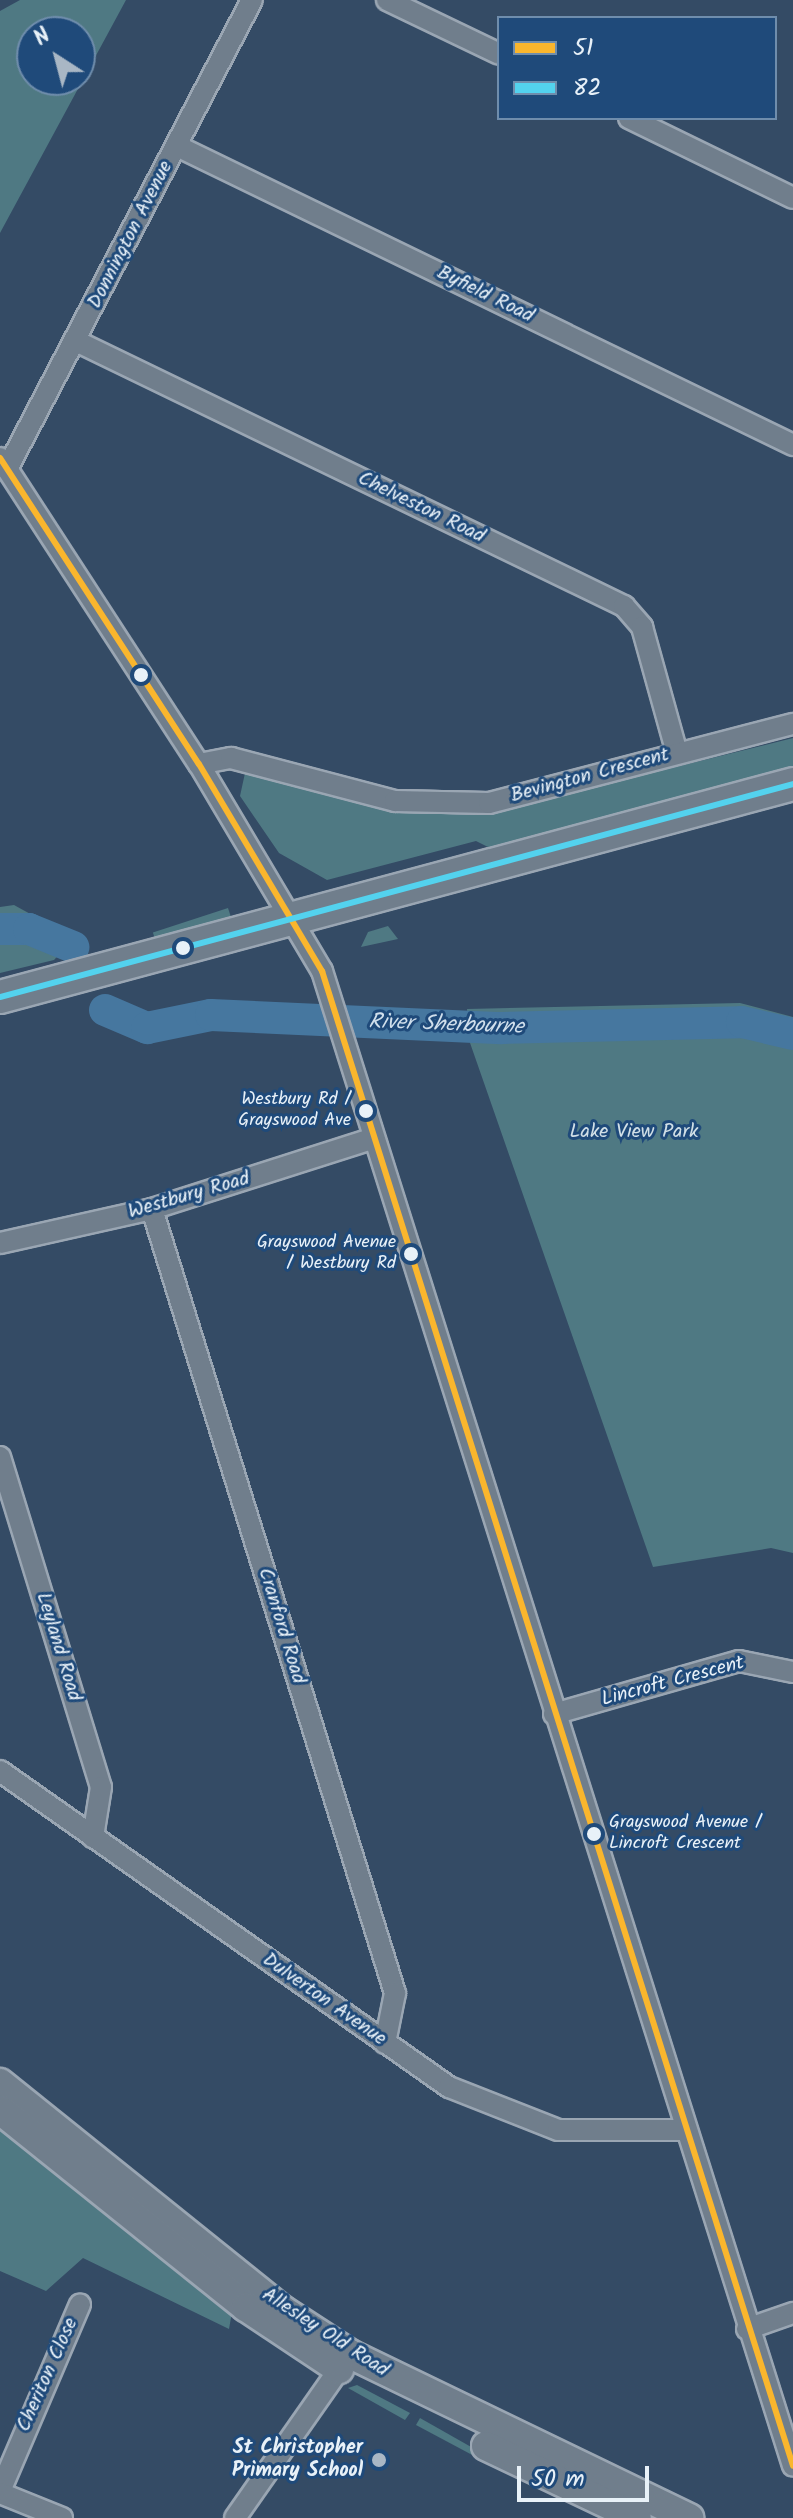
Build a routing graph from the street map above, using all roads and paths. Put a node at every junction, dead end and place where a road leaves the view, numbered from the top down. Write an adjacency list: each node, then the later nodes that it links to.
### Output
1 (252, 0): 5 (street, Donnington Avenue)
2 (387, 0): 3 (street)
3 (497, 53)
4 (633, 120): 6 (street)
5 (177, 146): 7 (street, Donnington Avenue); 8 (street, Byfield Road)
6 (793, 198)
7 (76, 341): 9 (street, Donnington Avenue); 11 (street, Chelveston Road)
8 (793, 445)
9 (4, 464): 12 (street)
10 (793, 724): 11 (street, Bevington Crescent)
11 (677, 753): 12 (street, Bevington Crescent)
12 (199, 764): 14 (street)
13 (793, 784): 14 (highway)
14 (296, 920): 15 (highway); 16 (street)
15 (0, 997)
16 (374, 1138): 17 (street, Westbury Road); 21 (street)
17 (152, 1209): 18 (street, Westbury Road); 24 (street, Cranford Road)
18 (0, 1243)
19 (0, 1457): 23 (street, Leyland Road)
20 (793, 1672): 21 (street, Lincroft Crescent)
21 (554, 1714): 26 (street)
22 (0, 1771): 23 (street, Dulverton Avenue)
23 (93, 1837): 24 (street, Dulverton Avenue)
24 (385, 2043): 26 (street, Dulverton Avenue)
25 (0, 2091): 30 (main road, Allesley Old Road)
26 (684, 2130): 29 (street)
27 (80, 2304): 32 (street, Cheriton Close)
28 (793, 2313): 29 (street)
29 (747, 2329): 31 (street)
30 (345, 2361): 34 (street); 35 (main road, Allesley Old Road); 36 (main road, Allesley Old Road)
31 (793, 2466)
32 (0, 2492): 33 (street)
33 (62, 2518)
34 (235, 2518)
35 (637, 2518)
36 (690, 2518)

